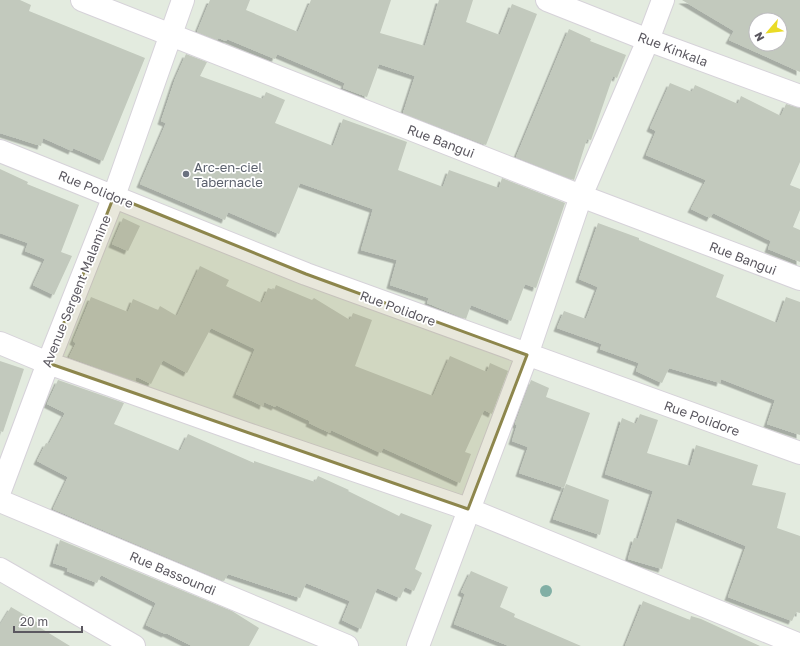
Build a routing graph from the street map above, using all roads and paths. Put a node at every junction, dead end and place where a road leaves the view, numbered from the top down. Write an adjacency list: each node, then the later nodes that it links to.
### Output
1 (82, 0): 5 (street, Rue Bangui)
2 (183, 0): 5 (street, Avenue Sergent Malamine)
3 (547, 0): 6 (street, Rue Kinkala)
4 (663, 0): 6 (street)
5 (170, 33): 9 (street, Avenue Sergent Malamine); 10 (street, Rue Bangui)
6 (648, 40): 7 (street, Rue Kinkala); 10 (street)
7 (800, 96)
8 (0, 151): 9 (street, Rue Polidore)
9 (114, 196): 13 (street, Rue Polidore); 14 (street, Avenue Sergent Malamine)
10 (581, 196): 11 (street, Rue Bangui); 13 (street)
11 (800, 279)
12 (0, 343): 14 (street)
13 (527, 355): 15 (street, Rue Polidore); 18 (street)
14 (48, 363): 16 (street, Avenue Sergent Malamine); 18 (street)
15 (800, 453)
16 (0, 491)
17 (0, 500): 22 (street, Rue Bassoundi)
18 (468, 509): 20 (street); 23 (street)
19 (0, 569): 21 (street)
20 (800, 645)
21 (134, 646)
22 (347, 646)
23 (418, 646)

